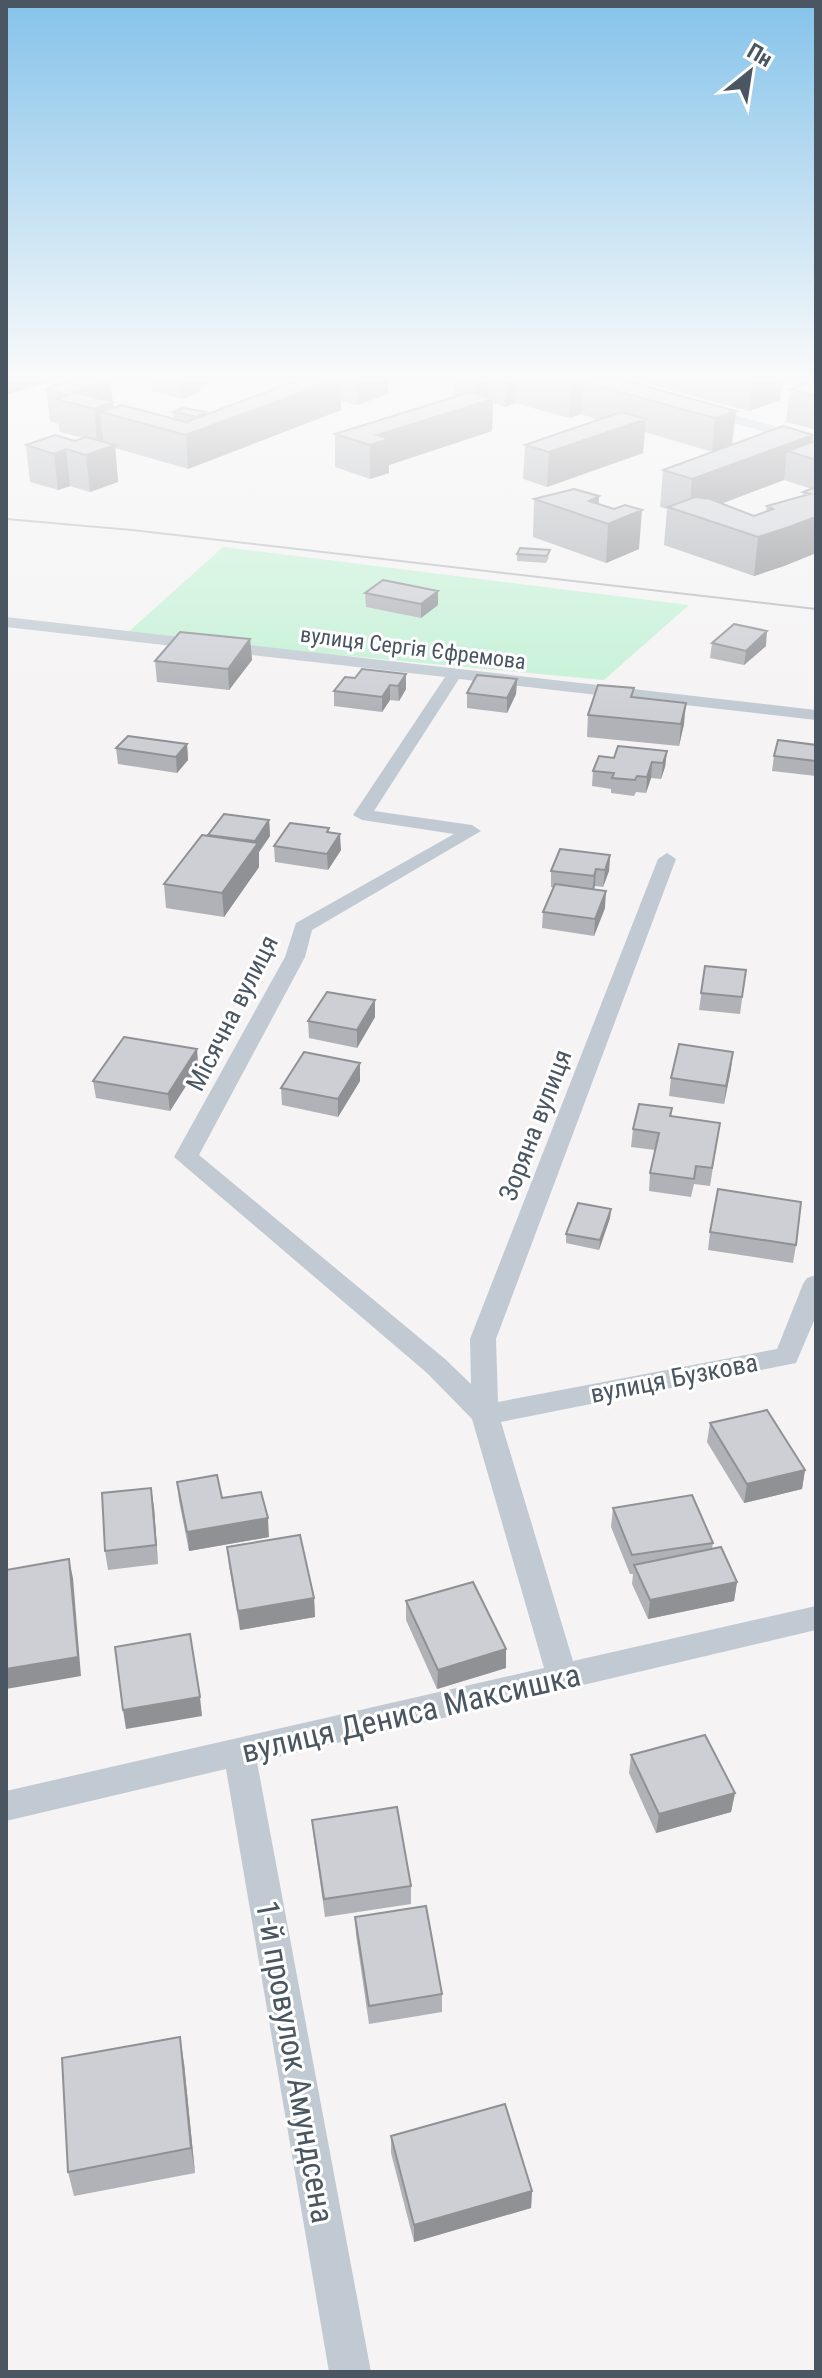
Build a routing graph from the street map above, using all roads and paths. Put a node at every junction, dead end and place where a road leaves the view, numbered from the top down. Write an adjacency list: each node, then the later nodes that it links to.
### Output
1 (6, 622): 2 (street, вулиця Сергія Єфремова)
2 (454, 675): 3 (street, вулиця Сергія Єфремова); 6 (street, Місячна вулиця)
3 (816, 715)
4 (667, 859): 6 (street, Зоряна вулиця)
5 (816, 1284): 6 (street, вулиця Бузкова)
6 (485, 1415): 8 (street)
7 (816, 1618): 8 (street, вулиця Дениса Максишка)
8 (563, 1679): 9 (street, вулиця Дениса Максишка)
9 (239, 1752): 10 (street, вулиця Дениса Максишка); 11 (street, 1-й провулок Амундсена)
10 (6, 1806)
11 (350, 2372)

